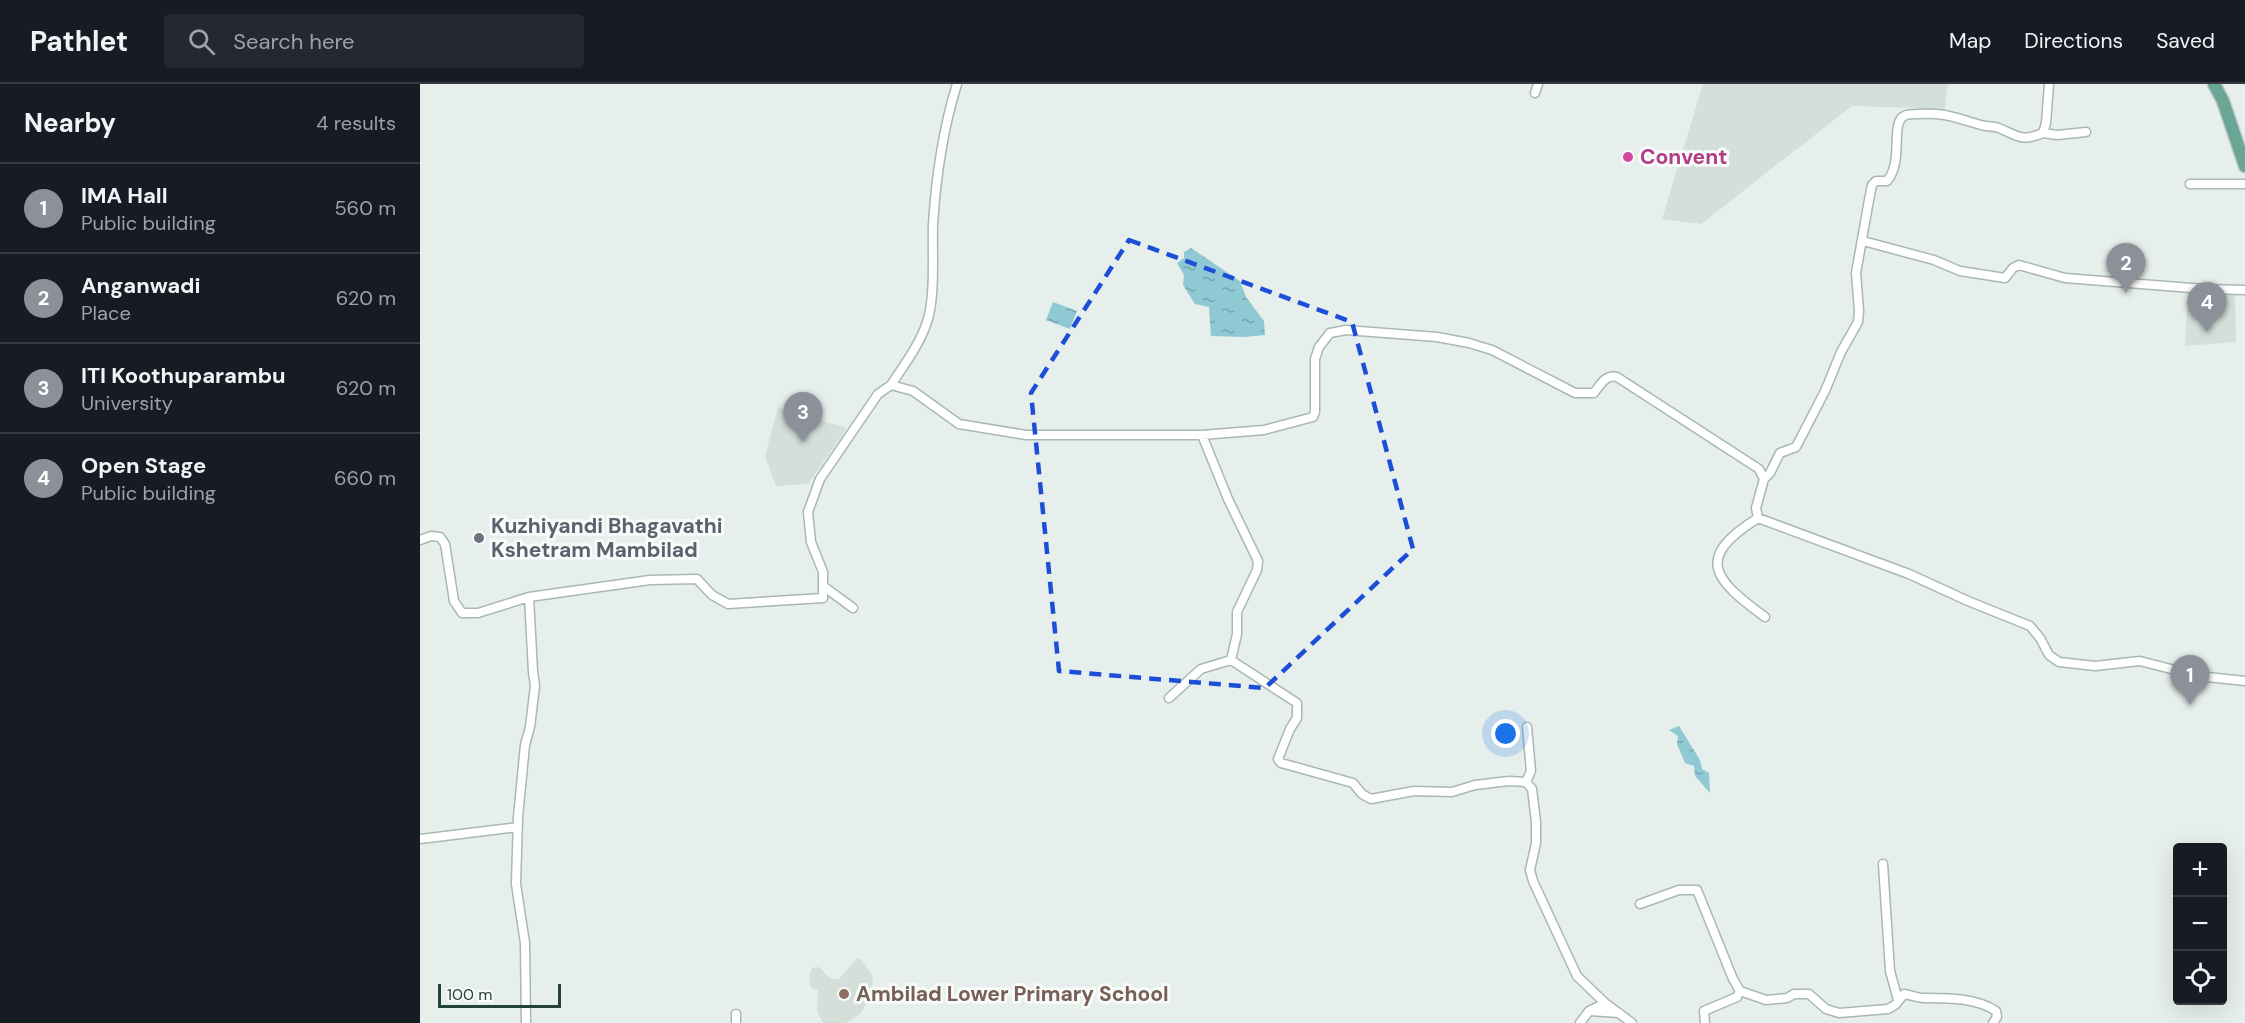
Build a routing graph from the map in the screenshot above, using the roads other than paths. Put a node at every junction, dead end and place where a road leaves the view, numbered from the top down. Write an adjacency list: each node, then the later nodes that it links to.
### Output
1 (957, 84): 11 (street)
2 (2049, 84): 5 (street)
3 (2216, 85): 6 (main road)
4 (2086, 132): 5 (street)
5 (2043, 133): 9 (street)
6 (2245, 166)
7 (2190, 184): 8 (street)
8 (2245, 184)
9 (1863, 241): 10 (street); 13 (street)
10 (2245, 290)
11 (891, 384): 12 (street); 16 (street)
12 (1202, 435): 13 (street); 20 (street)
13 (1764, 479): 14 (street)
14 (1758, 518): 19 (street); 21 (street)
15 (420, 540): 17 (street)
16 (823, 586): 17 (street); 18 (street)
17 (529, 597): 25 (street)
18 (853, 608)
19 (1765, 617)
20 (1231, 660): 22 (street); 24 (street)
21 (2245, 681)
22 (1169, 698)
23 (1527, 727): 24 (street)
24 (1526, 782): 31 (street)
25 (518, 827): 26 (street); 34 (street)
26 (420, 839)
27 (1884, 864): 30 (street)
28 (1640, 904): 29 (street)
29 (1740, 991): 30 (street); 37 (street)
30 (1898, 1000): 38 (street)
31 (1605, 1003): 32 (street); 33 (street)
32 (1589, 1011): 33 (street); 35 (street)
33 (1618, 1013): 36 (street)
34 (526, 1023)
35 (1580, 1023)
36 (1632, 1023)
37 (1705, 1023)
38 (1993, 1023)

